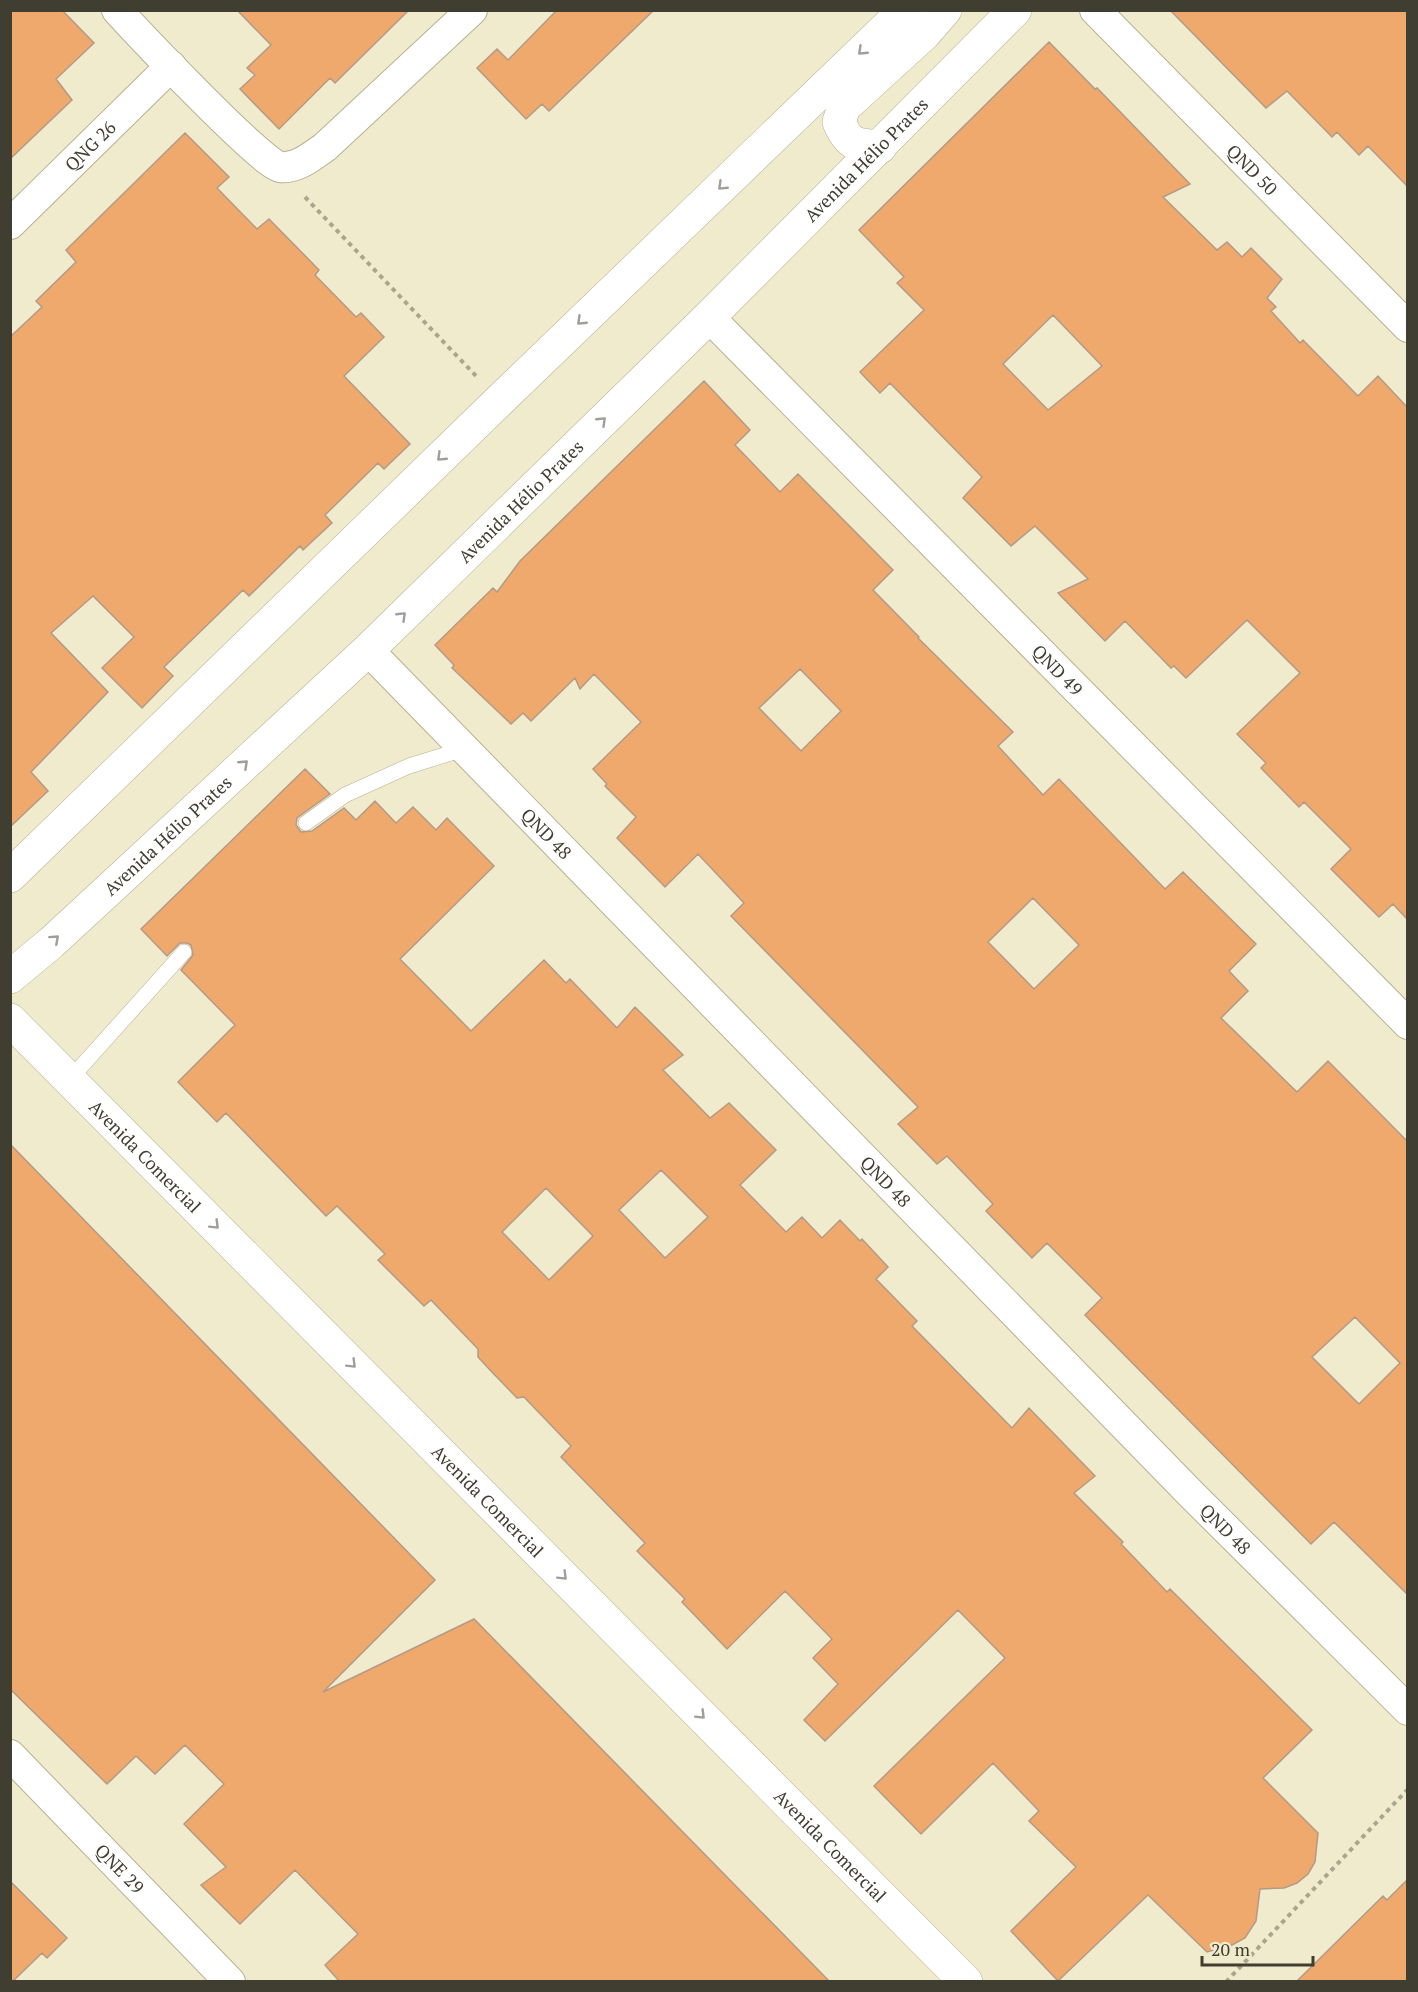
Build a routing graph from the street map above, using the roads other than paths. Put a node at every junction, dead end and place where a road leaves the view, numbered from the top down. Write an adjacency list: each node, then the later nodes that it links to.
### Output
1 (117, 10): 7 (street)
2 (472, 10): 7 (street)
3 (904, 10): 15 (main road, one-way to 15)
4 (945, 10): 8 (main road)
5 (1015, 10): 8 (main road, Avenida Hélio Prates)
6 (1095, 10): 11 (street, QND 50)
7 (171, 66): 9 (street, QNG 26)
8 (880, 147): 10 (main road, Avenida Hélio Prates)
9 (10, 224)
10 (709, 317): 12 (main road, Avenida Hélio Prates, one-way to 10); 19 (street, QND 49)
11 (1407, 327)
12 (368, 650): 13 (street, QND 48); 17 (main road, Avenida Hélio Prates, one-way to 12)
13 (464, 749): 14 (lane); 21 (street, QND 48)
14 (306, 823)
15 (10, 876)
16 (184, 952): 20 (lane)
17 (10, 977)
18 (10, 1020): 20 (main road, Avenida Comercial)
19 (1407, 1024)
20 (70, 1079): 24 (main road, Avenida Comercial, one-way to 24)
21 (1407, 1710)
22 (10, 1755): 23 (street, QNE 29)
23 (230, 1982)
24 (966, 1982)

